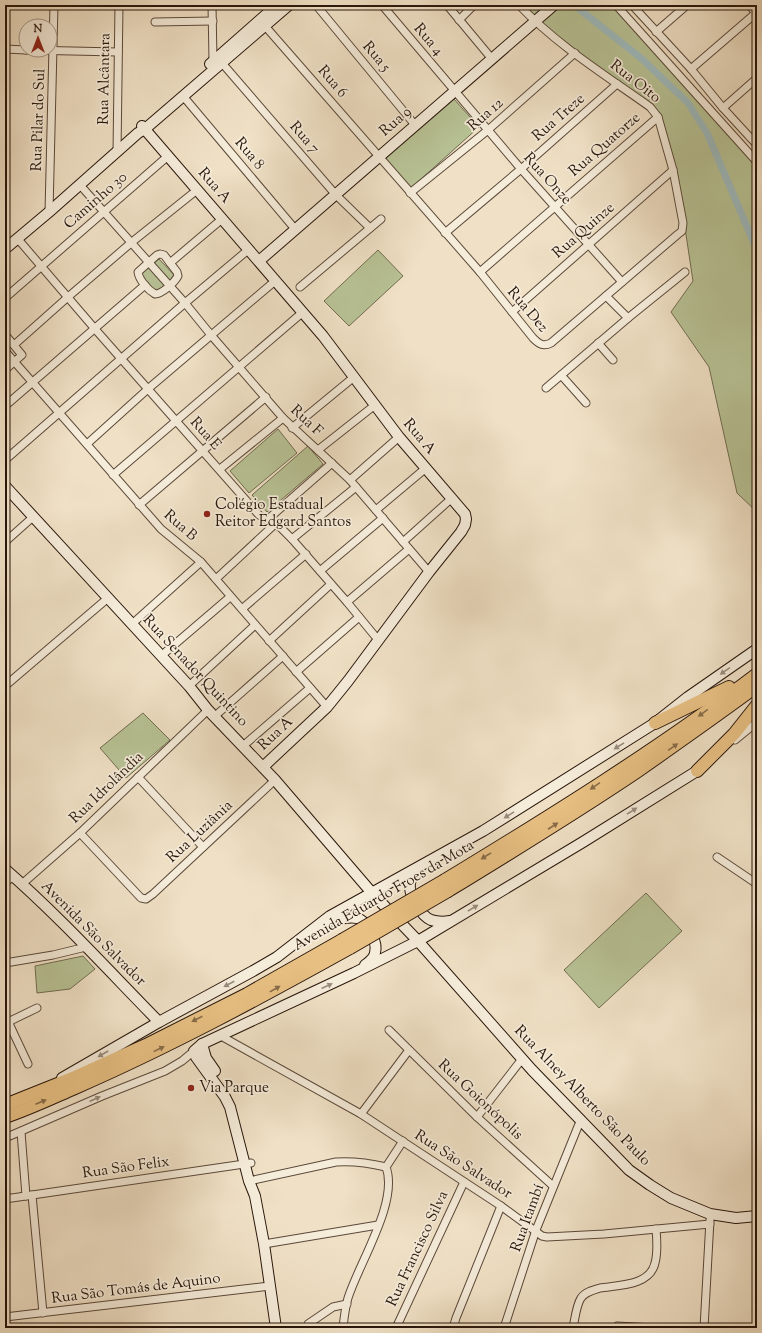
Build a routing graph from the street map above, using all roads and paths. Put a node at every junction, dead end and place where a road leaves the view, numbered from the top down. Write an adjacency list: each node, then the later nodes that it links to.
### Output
1 (54, 5): 17 (street, Rua Pilar do Sul)
2 (119, 5): 27 (street, Rua Alcântara)
3 (212, 5): 19 (street)
4 (277, 5): 31 (street)
5 (289, 5): 22 (street)
6 (316, 5): 39 (street, Rua 5)
7 (382, 5): 35 (street, Rua 4)
8 (447, 5): 18 (street)
9 (474, 5): 18 (street)
10 (519, 5): 20 (street, Rua Oito)
11 (554, 5): 20 (street, Rua 9)
12 (616, 5): 46 (street)
13 (632, 5): 23 (street)
14 (687, 5): 23 (street)
15 (749, 5): 16 (street)
16 (756, 14): 32 (street)
17 (54, 18)
18 (459, 20): 30 (street)
19 (213, 21): 21 (street); 31 (street)
20 (534, 21): 28 (street, Rua Oito); 30 (street, Rua 9)
21 (155, 22)
22 (265, 26): 31 (street); 45 (street, Rua 6)
23 (656, 32): 32 (street)
24 (5, 49): 25 (street)
25 (18, 50)
26 (58, 51): 27 (street)
27 (118, 52): 43 (street, Rua Alcântara)
28 (575, 53): 34 (street, Rua Oito); 41 (street, Rua 12)
29 (54, 58): 55 (street, Rua Pilar do Sul)
30 (492, 59): 35 (street, Rua 9)
31 (218, 62): 36 (street); 40 (street); 52 (street, Rua 7)
32 (691, 69): 37 (street)
33 (757, 78): 37 (street)
34 (617, 84): 38 (street, Rua Oito); 47 (street, Rua Treze)
35 (455, 91): 39 (street, Rua 9); 41 (street, Rua Onze)
36 (184, 96): 40 (street); 59 (street, Rua 8)
37 (723, 108): 42 (street)
38 (658, 117): 48 (street, Rua Oito); 53 (street, Rua Quatorze)
39 (415, 125): 45 (street, Rua 9)
40 (142, 129): 43 (street); 44 (street, Rua A)
41 (488, 130): 47 (street, Rua Onze); 51 (street, Rua 12)
42 (757, 145)
43 (117, 152): 49 (street)
44 (168, 156): 50 (street, Rua A); 54 (street, Caminho 30)
45 (379, 156): 51 (street, Rua Dez); 52 (street, Rua 9)
46 (757, 162)
47 (521, 169): 53 (street, Rua Onze); 60 (street, Rua Treze)
48 (673, 170): 61 (street, Rua Oito); 64 (street, Rua Quinze)
49 (80, 185): 54 (street); 55 (street)
50 (197, 190): 56 (street, Rua A); 63 (street)
51 (410, 193): 60 (street, Rua Dez)
52 (336, 195): 58 (street, Rua 7); 59 (street, Rua 9)
53 (554, 207): 64 (street, Rua Onze); 71 (street, Rua Quatorze)
54 (104, 211): 63 (street); 70 (street, Caminho 30)
55 (49, 212): 62 (street)
56 (222, 219): 66 (street, Rua A); 69 (street)
57 (381, 219): 58 (street)
58 (370, 228): 77 (street)
59 (295, 229): 67 (street, Rua 9)
60 (445, 233): 71 (street, Rua Dez)
61 (677, 235): 74 (street, Rua Dez)
62 (17, 238): 65 (street); 70 (street, Rua E)
63 (132, 242): 68 (street); 78 (street)
64 (589, 244): 74 (street, Rua Onze); 83 (street, Rua Quinze)
65 (5, 249)
66 (248, 250): 67 (street, Rua A); 81 (street)
67 (259, 261): 73 (street, Rua A)
68 (148, 262): 69 (street); 75 (street); 76 (street, Rua F)
69 (170, 263): 76 (street)
70 (41, 266): 78 (street, Rua E); 80 (street, Caminho 30)
71 (480, 272): 83 (street, Rua Dez)
72 (684, 272): 84 (street)
73 (275, 280): 82 (street, Rua A); 87 (street)
74 (622, 282): 79 (street, Rua Dez)
75 (145, 285): 76 (street); 85 (street)
76 (170, 285): 81 (street, Rua F)
77 (300, 287)
78 (68, 296): 85 (street, Rua E); 89 (street)
79 (606, 296): 83 (street, Rua Dez); 84 (street)
80 (5, 298)
81 (185, 303): 87 (street, Rua F); 91 (street)
82 (303, 312): 94 (street); 97 (street, Rua A)
83 (512, 312)
84 (628, 318): 88 (street)
85 (95, 329): 91 (street, Rua E); 98 (street)
86 (5, 335): 89 (street)
87 (211, 335): 94 (street, Rua F); 99 (street)
88 (598, 343): 92 (street); 96 (street)
89 (14, 345): 93 (street)
90 (5, 351): 93 (street, Rua B)
91 (122, 358): 99 (street, Rua E); 105 (street)
92 (613, 360)
93 (16, 363): 95 (street); 98 (street, Rua B)
94 (239, 367): 101 (street, Rua F); 107 (street)
95 (5, 370)
96 (561, 375): 100 (street); 102 (street)
97 (354, 378): 103 (street, Rua A); 108 (street)
98 (32, 382): 104 (street); 105 (street, Rua B)
99 (148, 388): 107 (street, Rua E); 110 (street)
100 (546, 388)
101 (266, 397): 106 (street, Rua F); 112 (street)
102 (586, 403)
103 (375, 405): 109 (street, Rua A); 111 (street)
104 (5, 406)
105 (59, 414): 110 (street, Rua B); 113 (street)
106 (283, 418): 108 (street, Rua F); 116 (street)
107 (176, 421): 112 (street, Rua E); 117 (street)
108 (292, 428): 111 (street, Rua F)
109 (399, 437): 115 (street, Rua A); 118 (street)
110 (87, 444): 117 (street, Rua B)
111 (318, 450): 114 (street, Rua F)
112 (202, 451): 116 (street, Rua E); 122 (street)
113 (5, 460)
114 (332, 463): 118 (street, Rua F); 126 (street)
115 (426, 468): 121 (street, Rua A); 123 (street)
116 (220, 470): 126 (street, Rua E)
117 (114, 476): 122 (street, Rua B)
118 (350, 480): 120 (street, Rua F)
119 (5, 486): 124 (street, Rua Senador Quintino)
120 (356, 487): 123 (street, Rua F); 128 (street)
121 (452, 498): 130 (street); 135 (street, Rua A)
122 (139, 505): 133 (street, Rua B)
123 (376, 510): 125 (street, Rua F)
124 (33, 517): 129 (street); 139 (street, Rua Senador Quintino)
125 (384, 518): 130 (street, Rua F); 134 (street)
126 (267, 520): 127 (street, Rua E)
127 (275, 524): 128 (street, Rua E); 136 (street)
128 (292, 539): 132 (street, Rua E)
129 (5, 542)
130 (403, 542): 131 (street, Rua F)
131 (409, 548): 135 (street, Rua F); 140 (street)
132 (306, 554): 134 (street, Rua E); 141 (street)
133 (201, 562): 136 (street, Rua B); 143 (street)
134 (320, 571): 137 (street, Rua E)
135 (429, 572): 146 (street, Rua A)
136 (216, 579): 138 (street, Rua B)
137 (331, 584): 140 (street, Rua E); 145 (street)
138 (230, 597): 141 (street, Rua B); 148 (street)
139 (108, 598): 143 (street, Rua Senador Quintino); 153 (street)
140 (347, 602): 142 (street, Rua E)
141 (242, 609): 144 (street, Rua B)
142 (359, 617): 146 (street, Rua E); 151 (street)
143 (132, 624): 148 (street, Rua Senador Quintino)
144 (255, 625): 145 (street, Rua B); 154 (street)
145 (269, 641): 149 (street, Rua B)
146 (379, 641): 158 (street, Rua A)
147 (757, 648): 161 (street, one-way to 161)
148 (160, 656): 154 (street, Rua Senador Quintino)
149 (283, 656): 151 (street, Rua B); 159 (street, Rua Idrolândia)
150 (757, 669): 161 (highway)
151 (296, 672): 156 (street, Rua B)
152 (757, 674): 175 (highway, Avenida Eduardo Froes da Mota, one-way to 175)
153 (5, 686)
154 (189, 686): 159 (street, Rua Senador Quintino)
155 (757, 686): 175 (highway, Avenida Eduardo Froes da Mota, one-way to 155)
156 (310, 688): 158 (street, Rua B); 162 (street)
157 (757, 705): 164 (highway)
158 (327, 707): 163 (street, Rua A)
159 (212, 713): 162 (street, Rua Senador Quintino); 165 (street, Rua Idrolândia)
160 (757, 722): 164 (street)
161 (655, 723): 170 (street, one-way to 170)
162 (243, 746): 163 (street, Rua Senador Quintino)
163 (263, 767): 166 (street, Rua Senador Quintino)
164 (698, 770): 178 (street, one-way to 164)
165 (138, 777): 167 (street, Rua Idrolândia); 168 (street)
166 (275, 780): 168 (street, Rua Luziânia); 176 (street, Rua Senador Quintino)
167 (80, 833): 168 (street, Rua Luziânia); 172 (street, Rua Idrolândia)
168 (202, 847)
169 (717, 858): 173 (street)
170 (417, 869): 174 (street); 178 (street)
171 (8, 876): 172 (street, Avenida São Salvador)
172 (22, 884): 184 (street, Avenida São Salvador)
173 (757, 884)
174 (386, 886): 176 (street); 177 (street)
175 (447, 886): 183 (highway, Avenida Eduardo Froes da Mota, bridge)
176 (372, 893): 177 (street, Rua Senador Quintino); 179 (street)
177 (385, 907): 180 (street, Rua Senador Quintino)
178 (453, 920): 181 (street)
179 (323, 922): 188 (street); 192 (street, one-way to 192)
180 (408, 932): 182 (street, Rua Senador Quintino); 185 (street)
181 (428, 935): 182 (street); 186 (street)
182 (418, 941): 185 (street); 186 (street, Rua Alney Alberto São Paulo)
183 (346, 944): 200 (highway, Avenida Eduardo Froes da Mota, one-way to 200); 203 (highway, Avenida Eduardo Froes da Mota, one-way to 183)
184 (86, 947): 187 (street); 192 (street, Avenida São Salvador)
185 (403, 949): 188 (street)
186 (425, 950): 198 (street, Rua Alney Alberto São Paulo)
187 (5, 964)
188 (354, 973): 194 (street, one-way to 188)
189 (37, 1008): 191 (street)
190 (5, 1015): 191 (street)
191 (8, 1022): 199 (street)
192 (158, 1022): 200 (street, one-way to 200)
193 (389, 1030): 196 (street, Rua Goionópolis)
194 (221, 1036): 195 (street); 202 (street, Rua São Salvador)
195 (202, 1044): 197 (street); 206 (street)
196 (409, 1050): 202 (street); 204 (street, Rua Goionópolis)
197 (194, 1051): 206 (street); 207 (street, one-way to 197)
198 (522, 1059): 204 (street); 205 (street, Rua Alney Alberto São Paulo)
199 (28, 1064)
200 (32, 1095): 201 (highway, Avenida Eduardo Froes da Mota)
201 (5, 1105)
202 (361, 1114): 209 (street, Rua São Salvador)
203 (5, 1117)
204 (477, 1117): 214 (street, Rua Goionópolis)
205 (581, 1120): 214 (street, Rua Itambí); 219 (street, Rua Alney Alberto São Paulo)
206 (239, 1125): 210 (street)
207 (21, 1132): 208 (street); 215 (street)
208 (5, 1138)
209 (403, 1141): 211 (street); 213 (street, Rua São Salvador)
210 (248, 1163): 212 (street); 215 (street, Rua São Felix)
211 (386, 1167): 212 (street); 220 (street)
212 (252, 1180): 223 (street)
213 (464, 1182): 217 (street, Rua São Salvador); 232 (street, Rua Francisco Silva)
214 (554, 1186): 222 (street, Rua Itambí)
215 (29, 1196): 216 (street, Rua São Felix); 226 (street)
216 (5, 1199)
217 (501, 1206): 222 (street, Rua São Salvador); 233 (street)
218 (757, 1216): 219 (street, Rua Alney Alberto São Paulo)
219 (710, 1219): 221 (street, Rua São Salvador); 238 (street)
220 (378, 1225): 223 (street); 225 (street)
221 (656, 1229): 222 (street, Rua São Salvador); 235 (street)
222 (536, 1230): 234 (street, Rua Itambí)
223 (264, 1244): 224 (street)
224 (270, 1286): 226 (street, Rua São Tomás de Aquino); 230 (street)
225 (347, 1304): 228 (street); 231 (street)
226 (43, 1313): 227 (street, Rua São Tomás de Aquino)
227 (5, 1317)
228 (308, 1324)
229 (617, 1326): 236 (street)
230 (276, 1328)
231 (343, 1328)
232 (396, 1328)
233 (453, 1328)
234 (504, 1328)
235 (573, 1328)
236 (642, 1328): 237 (street)
237 (653, 1328)
238 (704, 1328)

